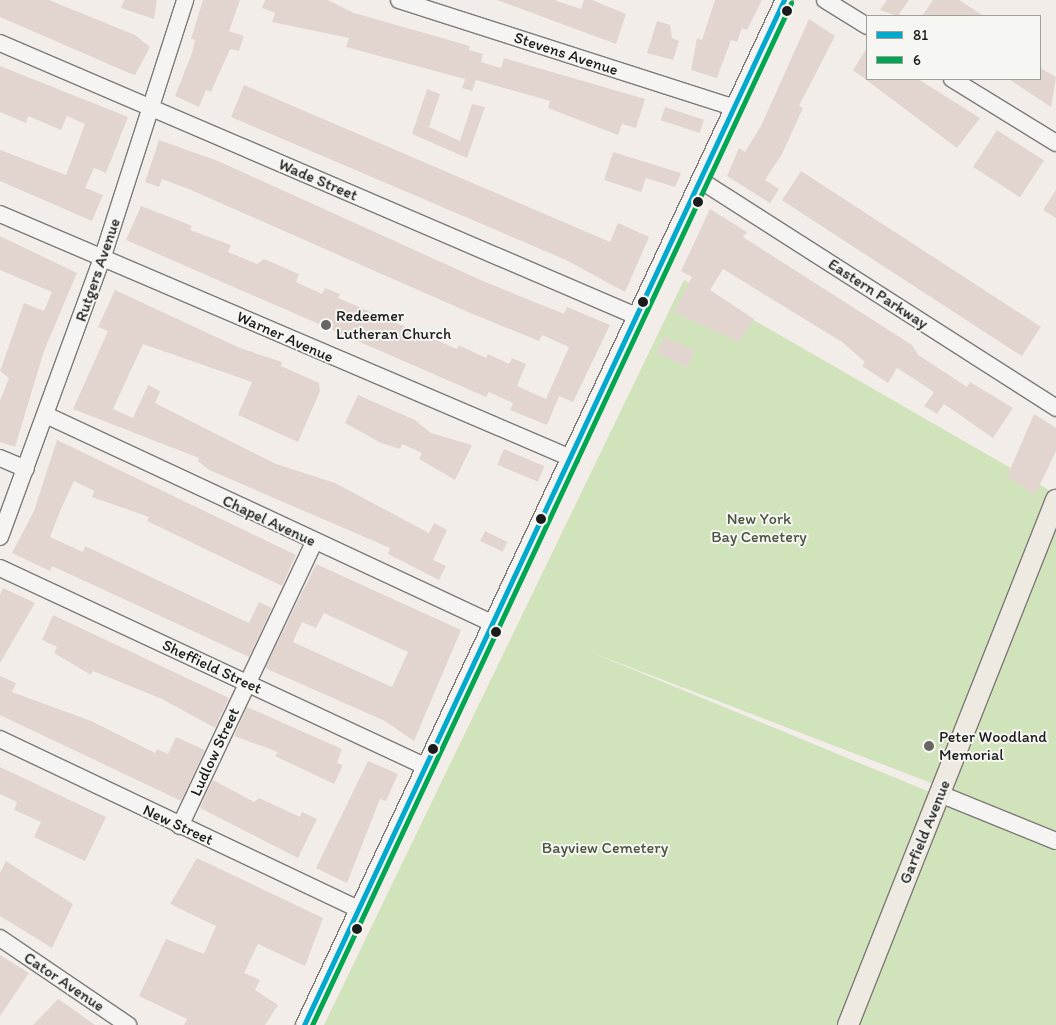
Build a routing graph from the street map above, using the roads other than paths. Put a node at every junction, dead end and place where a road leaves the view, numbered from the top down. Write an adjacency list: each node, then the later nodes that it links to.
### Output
1 (184, 0): 9 (street, Rutgers Avenue)
2 (398, 0): 8 (street, Stevens Avenue)
3 (784, 0): 8 (street)
4 (825, 0): 5 (street)
5 (866, 25)
6 (0, 43): 9 (street, Wade Street)
7 (954, 80): 10 (street)
8 (733, 107): 11 (street)
9 (150, 109): 13 (street, Rutgers Avenue); 14 (street, Wade Street)
10 (1056, 143)
11 (700, 180): 14 (street); 15 (street, Eastern Parkway)
12 (0, 214): 13 (street, Warner Avenue)
13 (103, 256): 16 (street, Rutgers Avenue); 18 (street, Warner Avenue)
14 (636, 316): 18 (street)
15 (1056, 408)
16 (48, 416): 19 (street, Rutgers Avenue); 22 (street, Chapel Avenue)
17 (0, 458): 19 (street)
18 (571, 458): 24 (street)
19 (26, 469): 21 (street, Rutgers Avenue)
20 (1056, 500): 28 (main road, Garfield Avenue)
21 (0, 537)
22 (314, 542): 24 (street, Chapel Avenue); 25 (street, Ludlow Street)
23 (0, 568): 25 (street, Sheffield Street)
24 (491, 623): 27 (street)
25 (248, 684): 27 (street, Sheffield Street); 29 (street, Ludlow Street)
26 (0, 739): 29 (street, New Street)
27 (425, 766): 31 (street)
28 (940, 794): 30 (street); 35 (main road, Garfield Avenue)
29 (180, 826): 31 (street, New Street)
30 (1056, 841)
31 (358, 908): 34 (street)
32 (0, 938): 33 (street, Cator Avenue)
33 (128, 1025)
34 (304, 1025)
35 (848, 1025)

